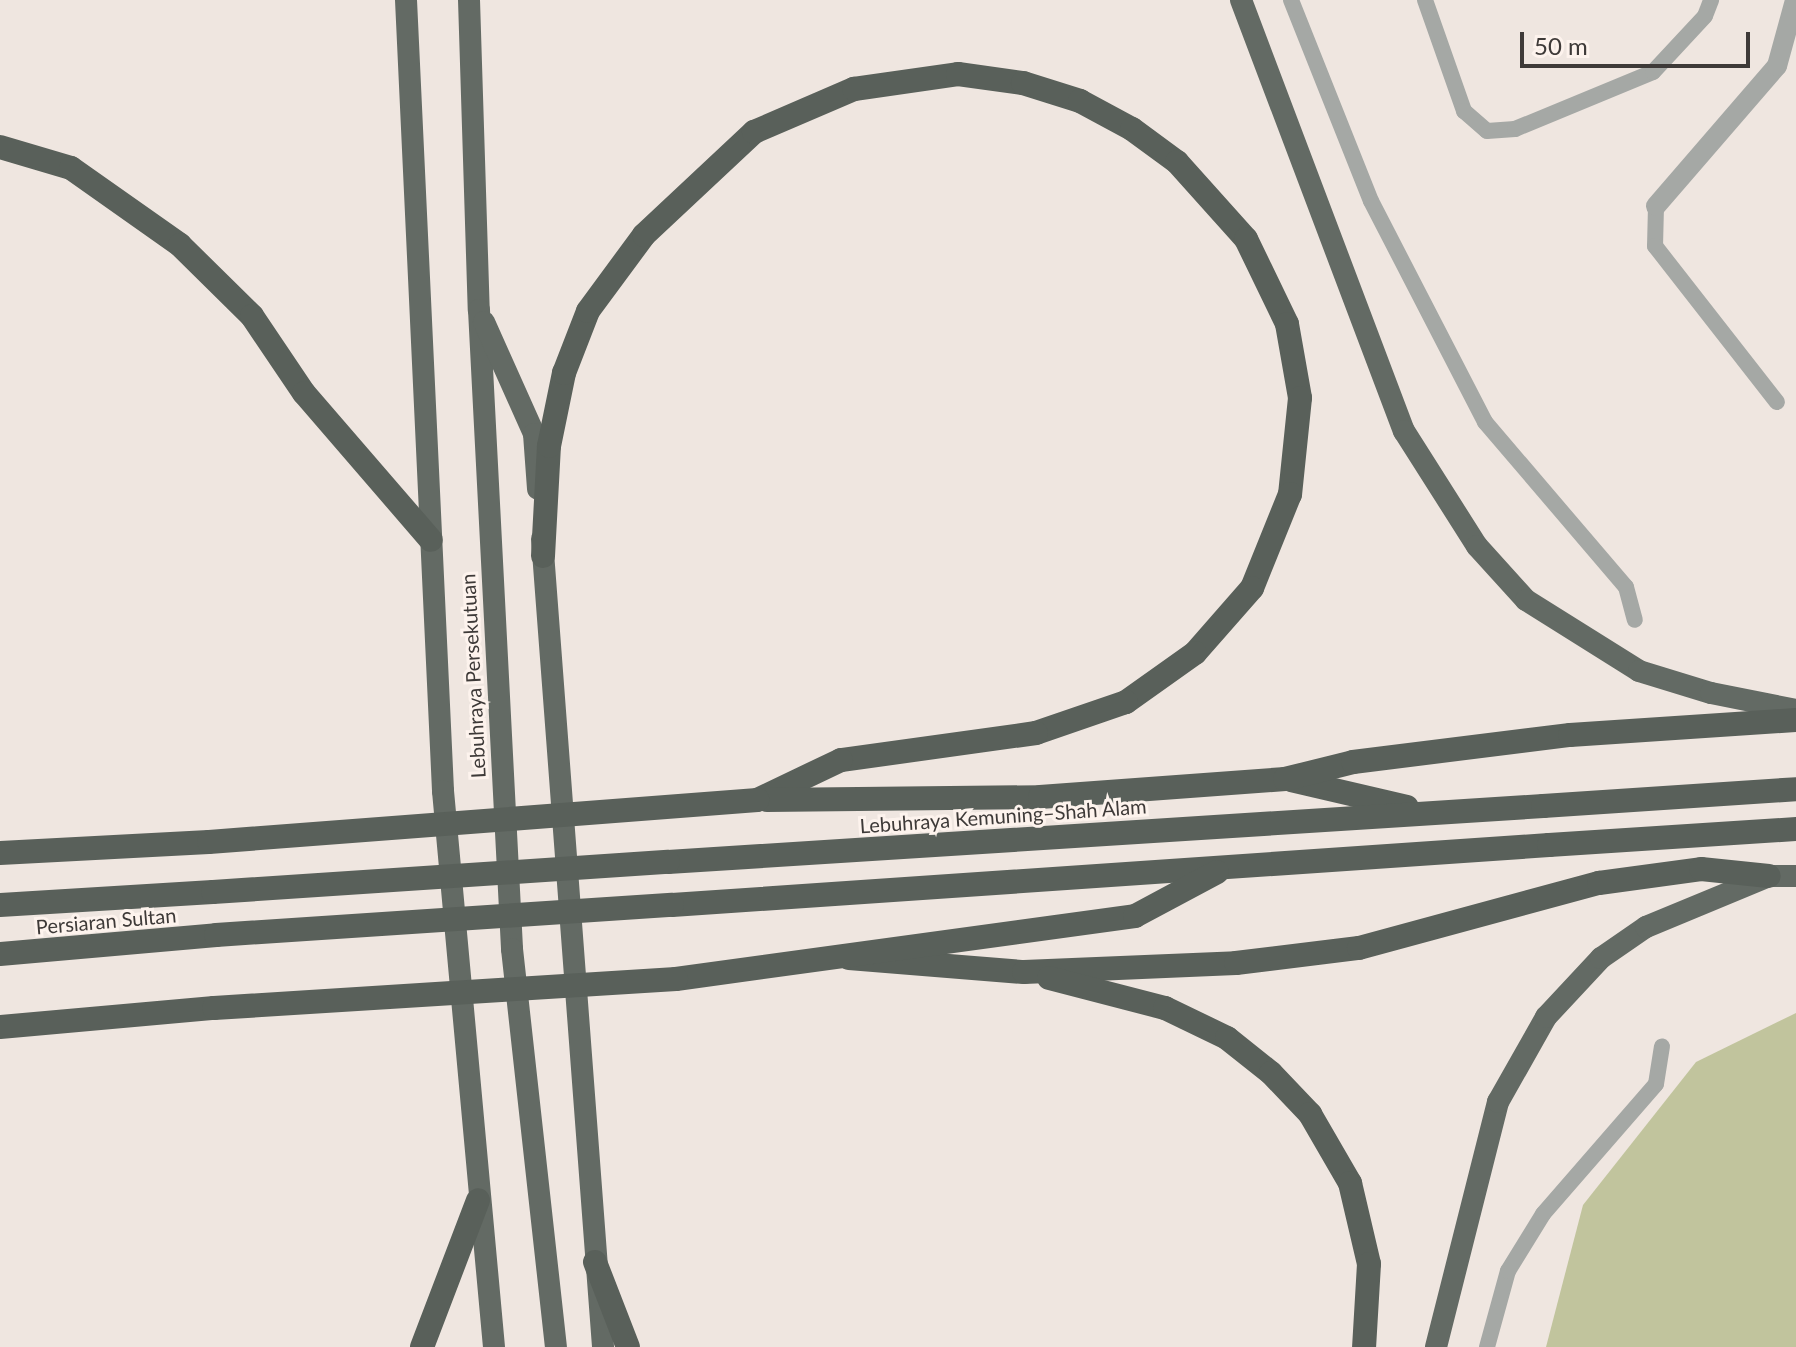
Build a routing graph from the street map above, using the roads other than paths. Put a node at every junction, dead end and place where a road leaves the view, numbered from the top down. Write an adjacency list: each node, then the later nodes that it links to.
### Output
1 (406, 0): 12 (highway, Lebuhraya Persekutuan)
2 (469, 0): 10 (highway, Lebuhraya Persekutuan)
3 (1241, 0): 15 (highway)
4 (1291, 0): 14 (lane)
5 (1425, 0): 6 (lane)
6 (1711, 0)
7 (1795, 0): 9 (street)
8 (0, 147): 12 (highway)
9 (1656, 206): 11 (lane)
10 (479, 310): 13 (highway); 37 (highway, Lebuhraya Persekutuan)
11 (1777, 402)
12 (431, 540): 33 (highway, Lebuhraya Persekutuan)
13 (543, 556): 19 (highway); 34 (highway)
14 (1635, 620)
15 (1796, 710)
16 (1796, 720): 17 (highway)
17 (1285, 779): 19 (highway); 20 (highway)
18 (1796, 789): 20 (highway, Lebuhraya Kemuning–Shah Alam, bridge)
19 (757, 800): 22 (highway, bridge)
20 (1431, 813): 26 (highway, Lebuhraya Kemuning–Shah Alam, bridge)
21 (1796, 829): 23 (highway, bridge)
22 (0, 853)
23 (1227, 867): 28 (highway, Persiaran Sultan, bridge); 29 (highway)
24 (1769, 876): 25 (highway); 30 (highway); 41 (highway)
25 (1796, 876)
26 (213, 892): 27 (highway, Persiaran Sultan)
27 (0, 905)
28 (0, 954)
29 (849, 958): 30 (highway); 31 (highway, bridge)
30 (1024, 972): 40 (highway)
31 (0, 1027)
32 (1662, 1046): 42 (lane)
33 (478, 1200): 35 (highway); 36 (highway, Lebuhraya Persekutuan)
34 (595, 1262): 38 (highway); 39 (highway)
35 (422, 1347)
36 (494, 1347)
37 (556, 1347)
38 (603, 1347)
39 (628, 1347)
40 (1364, 1347)
41 (1436, 1347)
42 (1487, 1347)

